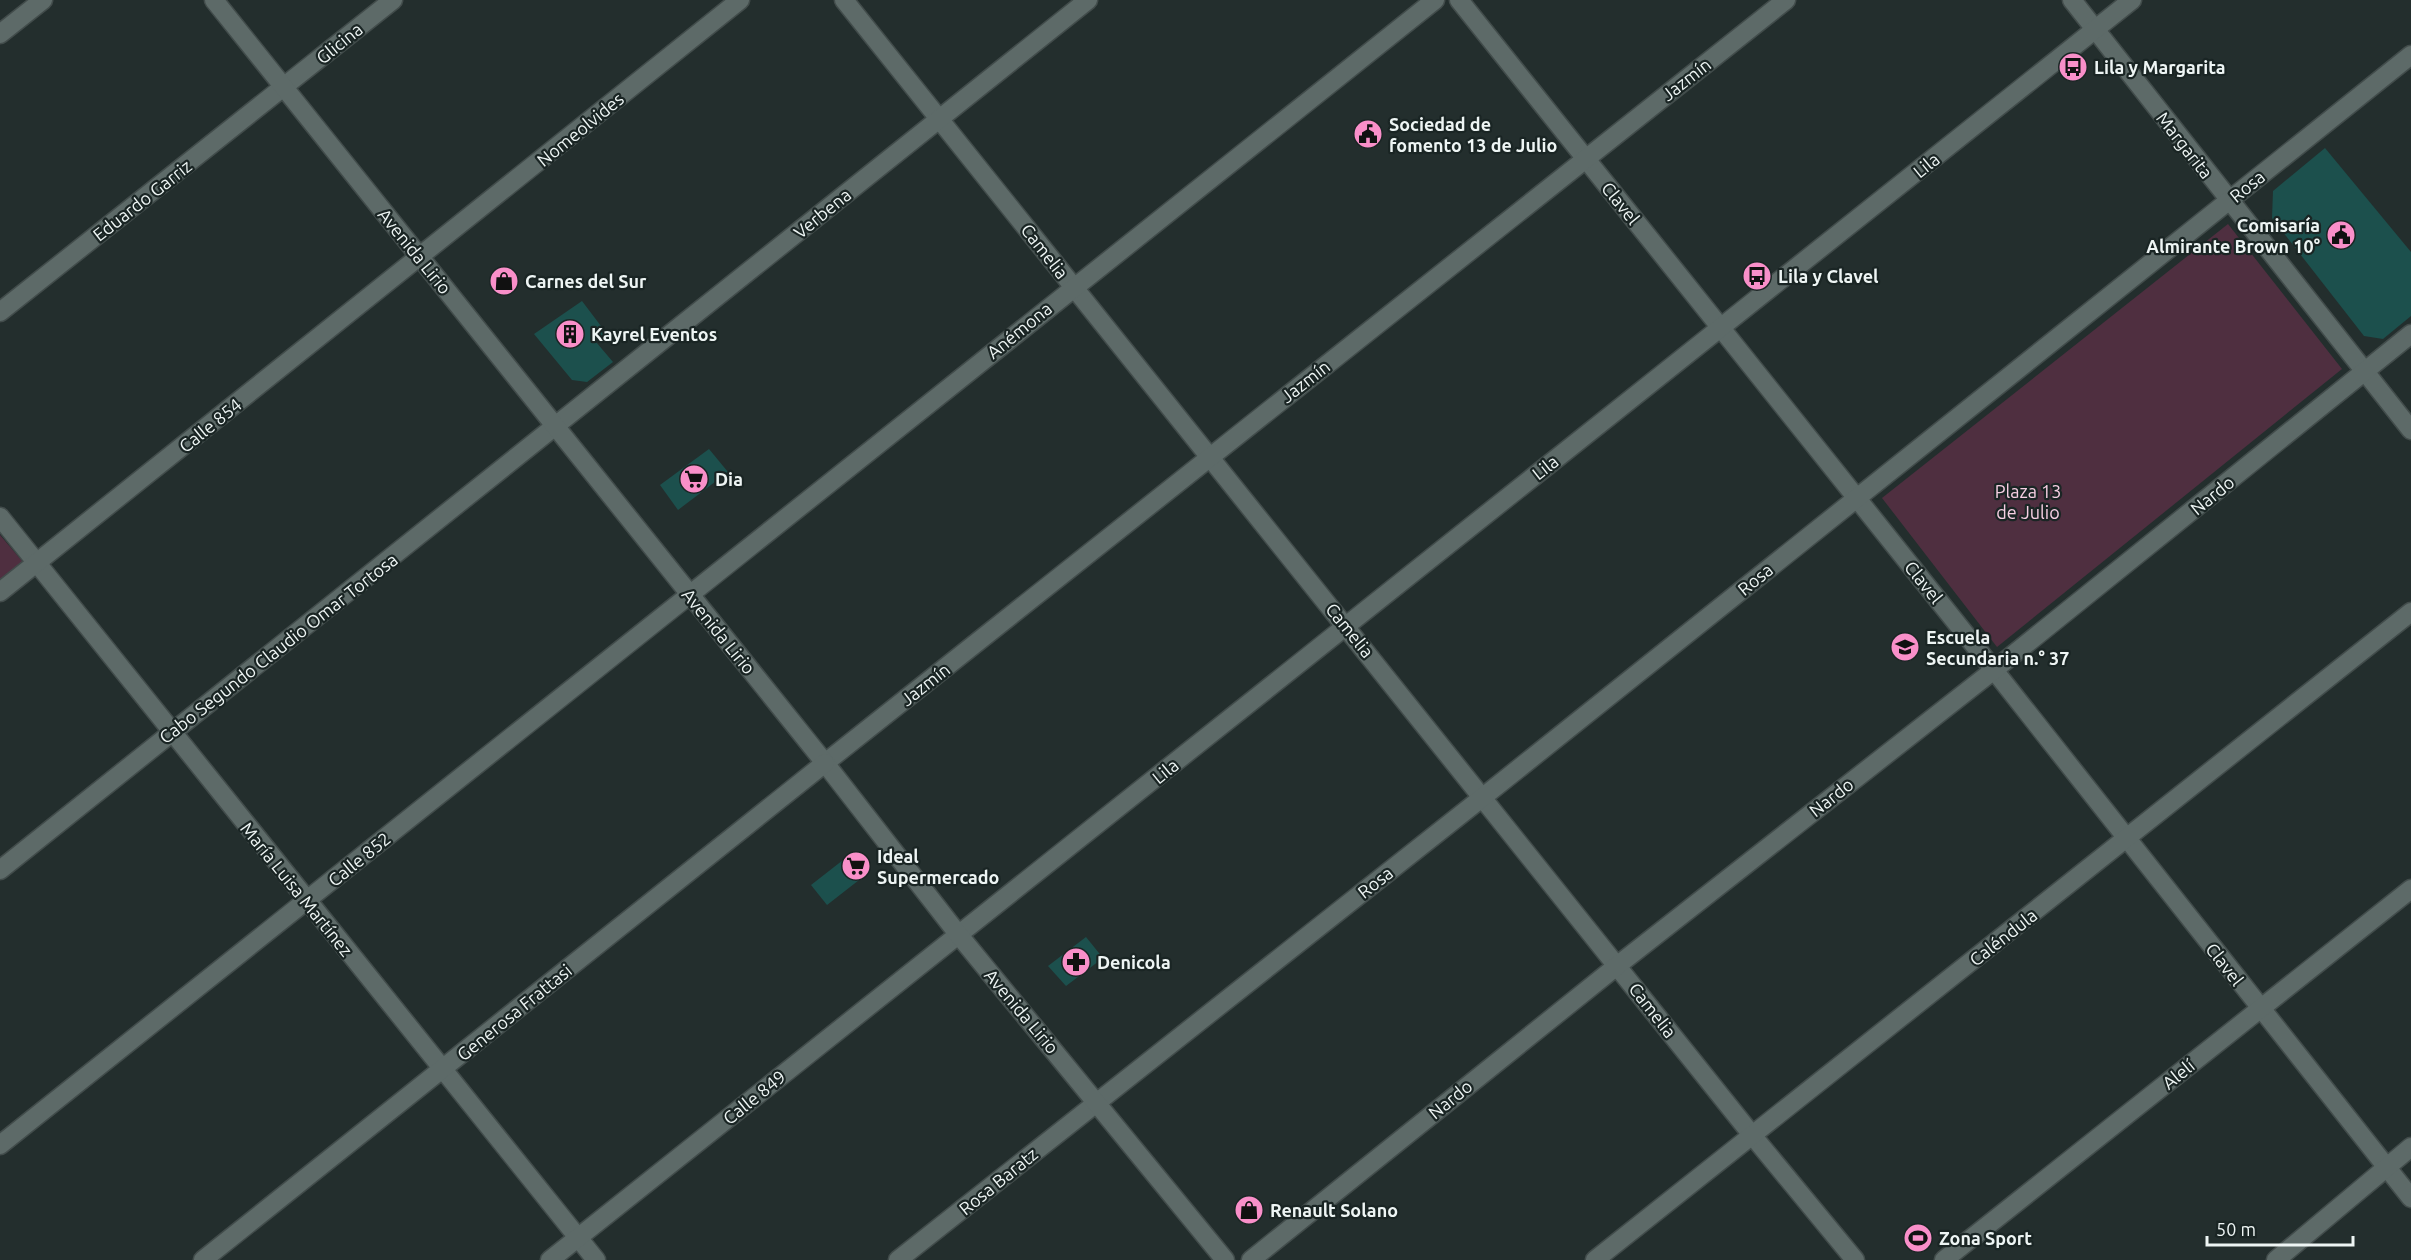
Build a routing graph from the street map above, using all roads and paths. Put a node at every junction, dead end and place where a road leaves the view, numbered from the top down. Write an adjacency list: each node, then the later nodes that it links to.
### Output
1 (43, 0): 13 (street)
2 (214, 0): 15 (street, Avenida Lirio)
3 (393, 0): 15 (street, Glicina)
4 (740, 0): 19 (street, Nomeolvides)
5 (844, 0): 16 (street, Camelia)
6 (1088, 0): 16 (street, Verbena)
7 (1435, 0): 20 (street, Anémona)
8 (1459, 0): 17 (street, Clavel)
9 (1786, 0): 17 (street, Jazmín)
10 (2072, 0): 12 (street, Margarita)
11 (2132, 0): 12 (street, Lila)
12 (2095, 29): 18 (street, Margarita); 22 (street, Lila)
13 (0, 34)
14 (2411, 55): 18 (street, Rosa)
15 (284, 87): 19 (street, Avenida Lirio); 21 (street, Eduardo Garriz)
16 (940, 118): 20 (street, Camelia); 25 (street, Verbena)
17 (1586, 159): 22 (street, Clavel); 27 (street, Jazmín)
18 (2228, 201): 24 (street, Margarita); 28 (street, Rosa)
19 (420, 257): 25 (street, Avenida Lirio); 30 (street, Calle 854)
20 (1073, 286): 27 (street, Camelia); 32 (street, Anémona)
21 (0, 312)
22 (1721, 329): 28 (street, Clavel); 34 (street, Lila)
23 (2411, 334): 24 (street, Nardo)
24 (2364, 372): 26 (street, Margarita); 35 (street, Nardo)
25 (556, 426): 32 (street, Avenida Lirio); 36 (street, Cabo Segundo Claudio Omar Tortosa)
26 (2411, 430)
27 (1210, 456): 34 (street, Camelia); 37 (street, Jazmín)
28 (1856, 497): 35 (street, Clavel); 38 (street, Rosa)
29 (0, 517): 30 (street, María Luisa Martínez)
30 (37, 563): 31 (street, Calle 854); 36 (street, María Luisa Martínez)
31 (0, 592)
32 (689, 594): 37 (street, Avenida Lirio); 42 (street, Calle 852)
33 (2411, 612): 39 (street, Caléndula)
34 (1346, 624): 38 (street, Camelia); 43 (street, Lila)
35 (1994, 670): 39 (street, Clavel); 44 (street, Nardo)
36 (171, 732): 40 (street, Cabo Segundo Claudio Omar Tortosa); 42 (street, María Luisa Martínez)
37 (825, 763): 43 (street, Avenida Lirio); 46 (street, Generosa Frattasi)
38 (1483, 797): 44 (street, Camelia); 47 (street, Rosa)
39 (2127, 839): 45 (street, Clavel); 48 (street, Caléndula)
40 (0, 870)
41 (2411, 889): 45 (street, Alelí)
42 (306, 901): 46 (street, María Luisa Martínez); 49 (street, Calle 852)
43 (958, 934): 47 (street, Avenida Lirio); 53 (street, Calle 849)
44 (1618, 965): 48 (street, Camelia); 59 (street, Nardo)
45 (2260, 1009): 51 (street, Clavel); 62 (street, Alelí)
46 (441, 1070): 53 (street, María Luisa Martínez); 54 (street, Generosa Frattasi)
47 (1097, 1102): 57 (street, Rosa Baratz); 58 (street, Avenida Lirio)
48 (1752, 1136): 60 (street, Caléndula); 61 (street, Camelia)
49 (0, 1145)
50 (2411, 1147): 51 (street)
51 (2386, 1168): 52 (street, Clavel); 63 (street)
52 (2411, 1198)
53 (578, 1238): 55 (street, Calle 849); 56 (street, María Luisa Martínez)
54 (203, 1260)
55 (550, 1260)
56 (596, 1260)
57 (898, 1260)
58 (1225, 1260)
59 (1251, 1260)
60 (1595, 1260)
61 (1855, 1260)
62 (1944, 1260)
63 (2276, 1260)

